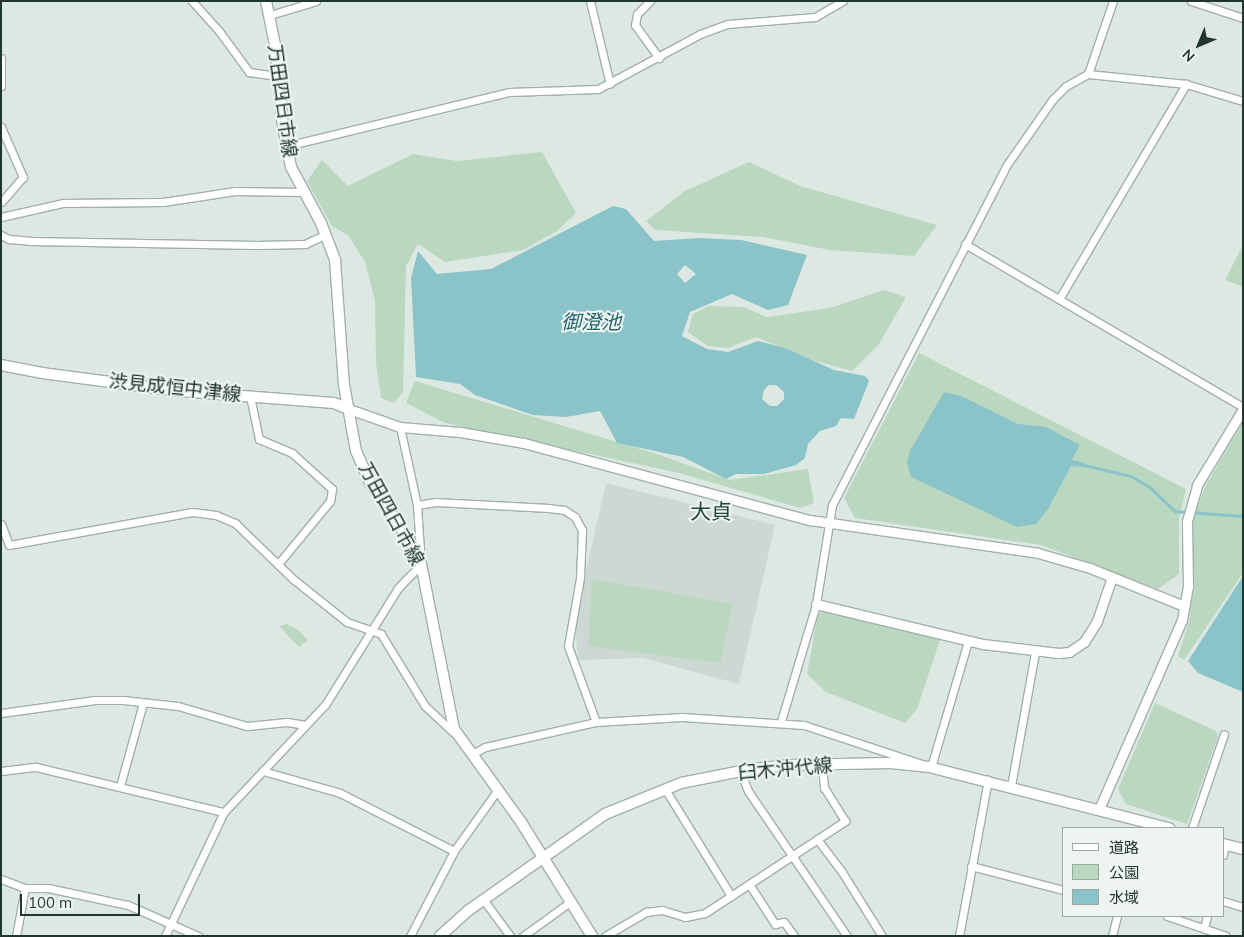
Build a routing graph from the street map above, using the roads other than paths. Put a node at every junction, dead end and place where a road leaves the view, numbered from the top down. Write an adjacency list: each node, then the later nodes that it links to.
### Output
1 (192, 1): 14 (street)
2 (266, 1): 9 (main road, 万田四日市線)
3 (316, 1): 9 (street)
4 (590, 1): 15 (street)
5 (650, 1): 12 (street)
6 (843, 1): 12 (street)
7 (1113, 1): 13 (street)
8 (1191, 1): 10 (street)
9 (270, 15): 14 (main road, 万田四日市線)
10 (1243, 18)
11 (1, 58): 17 (street)
12 (659, 58): 15 (street)
13 (1088, 74): 16 (street); 26 (street)
14 (279, 76): 20 (main road, 万田四日市線)
15 (610, 84): 20 (street)
16 (1186, 84): 18 (street); 27 (street)
17 (1, 86)
18 (1243, 101)
19 (1, 127): 22 (street)
20 (286, 146): 21 (main road, 万田四日市線)
21 (303, 192): 23 (street); 24 (main road, 万田四日市線)
22 (1, 202)
23 (1, 217)
24 (326, 234): 25 (street); 31 (main road, 万田四日市線)
25 (1, 235)
26 (965, 244): 27 (street); 34 (street)
27 (1059, 299): 30 (street)
28 (1, 365): 29 (main road, 渋見成恒中津線)
29 (250, 396): 31 (main road, 渋見成恒中津線); 36 (street)
30 (1243, 408): 40 (street)
31 (349, 409): 32 (street); 37 (main road, 万田四日市線)
32 (400, 427): 33 (street); 34 (street)
33 (417, 505): 37 (street); 47 (street)
34 (829, 522): 38 (street); 39 (street)
35 (1, 524): 36 (street)
36 (278, 564): 41 (street)
37 (421, 564): 41 (street); 50 (main road, 万田四日市線)
38 (1112, 577): 40 (street); 43 (street)
39 (816, 604): 42 (street); 46 (street)
40 (1184, 606): 62 (street)
41 (370, 628): 48 (street); 50 (street)
42 (968, 641): 43 (street); 53 (street)
43 (1035, 652): 59 (street)
44 (143, 702): 45 (street); 48 (street); 58 (street)
45 (1, 713)
46 (781, 721): 47 (street); 53 (street)
47 (596, 722): 51 (street)
48 (306, 725): 55 (street)
49 (1224, 734): 65 (street)
50 (458, 736): 51 (main road, 万田四日市線)
51 (472, 754): 61 (main road, 万田四日市線)
52 (822, 764): 53 (main road, 臼木沖代線); 56 (main road, 臼木沖代線); 66 (street)
53 (931, 767): 57 (main road, 臼木沖代線)
54 (1, 770): 58 (street)
55 (263, 771): 63 (street); 69 (street)
56 (740, 771): 60 (main road, 臼木沖代線); 70 (street)
57 (988, 780): 59 (main road, 臼木沖代線); 72 (street)
58 (120, 786): 63 (street)
59 (1011, 786): 62 (main road, 臼木沖代線)
60 (665, 789): 71 (main road, 臼木沖代線); 77 (street)
61 (497, 791): 69 (street); 71 (main road, 万田四日市線)
62 (1099, 809): 64 (main road, 臼木沖代線)
63 (224, 812): 85 (street)
64 (1165, 827)
65 (1192, 827)
66 (816, 839): 70 (street); 98 (street)
67 (1224, 844): 68 (main road)
68 (1243, 849)
69 (454, 851): 90 (street)
70 (790, 855): 74 (street); 97 (street)
71 (543, 856): 78 (main road, 臼木沖代線); 80 (main road, 万田四日市線)
72 (971, 866): 76 (street); 99 (street)
73 (1, 879): 75 (street)
74 (749, 884): 77 (street); 96 (street)
75 (25, 888): 85 (street); 87 (street)
76 (1062, 890)
77 (731, 896): 95 (street)
78 (483, 900): 91 (main road, 臼木沖代線); 92 (street)
79 (1224, 901): 81 (street)
80 (570, 902): 93 (street); 94 (main road, 万田四日市線)
81 (1243, 906)
82 (1117, 917): 100 (street)
83 (1179, 917): 86 (street)
84 (1207, 917): 86 (street)
85 (171, 925): 88 (street); 89 (street)
86 (1204, 928): 101 (street)
87 (16, 936)
88 (165, 936)
89 (198, 936)
90 (410, 936)
91 (440, 936)
92 (510, 936)
93 (523, 936)
94 (592, 936)
95 (605, 936)
96 (794, 936)
97 (847, 936)
98 (882, 936)
99 (959, 936)
100 (1112, 936)
101 (1226, 936)

